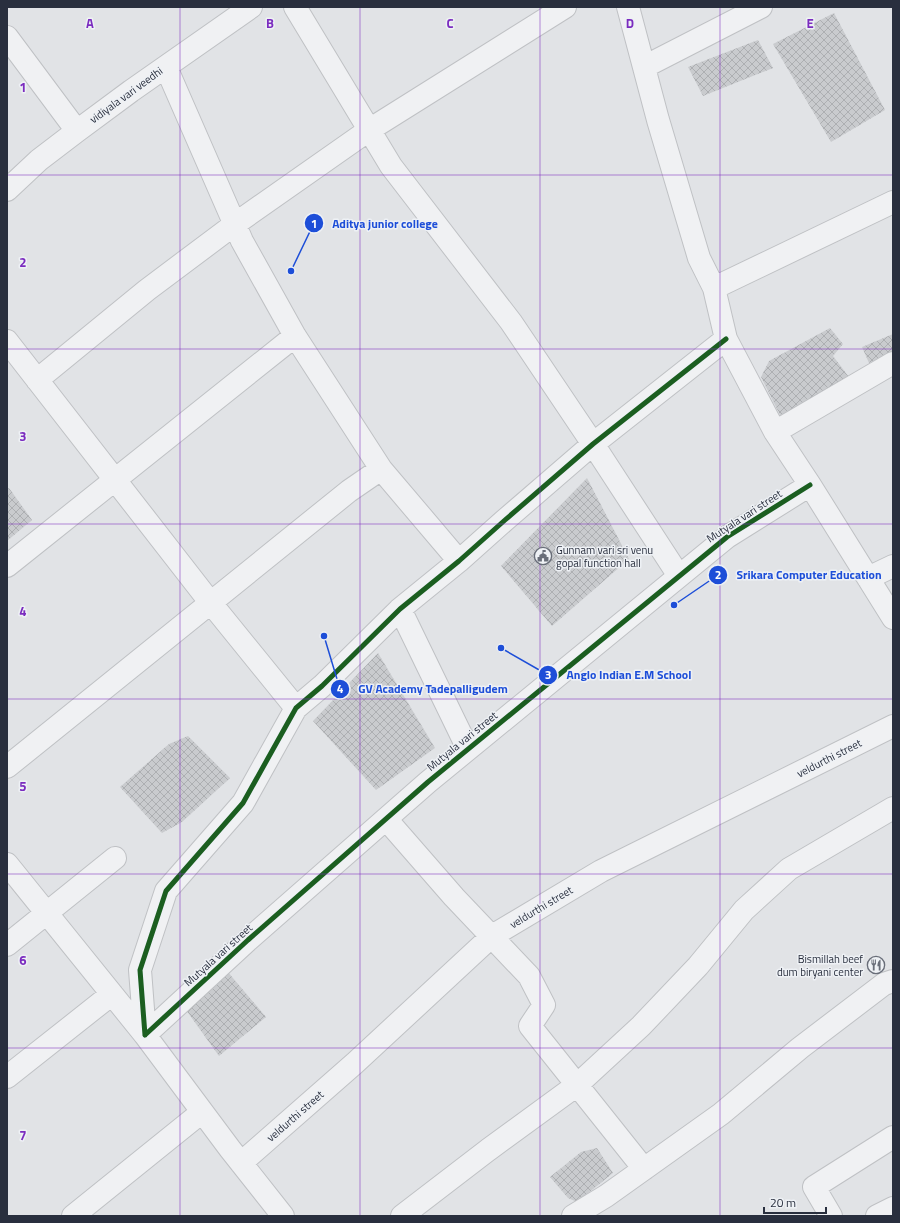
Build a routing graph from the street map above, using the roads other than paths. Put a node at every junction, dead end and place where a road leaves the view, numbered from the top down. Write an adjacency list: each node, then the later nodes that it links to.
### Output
1 (251, 7): 7 (street, vidiyala vari veedhi)
2 (295, 7): 9 (street)
3 (565, 7): 9 (street)
4 (628, 7): 8 (street)
5 (761, 7): 8 (street)
6 (7, 37): 10 (street)
7 (166, 67): 10 (street, vidiyala vari veedhi); 13 (street)
8 (644, 67): 14 (street)
9 (369, 130): 13 (street); 21 (street)
10 (77, 131): 11 (street, vidiyala vari veedhi)
11 (7, 190)
12 (893, 202): 14 (street)
13 (235, 224): 15 (street); 19 (street)
14 (714, 288): 16 (street)
15 (295, 336): 22 (street); 23 (street)
16 (726, 339): 20 (street); 21 (street)
17 (7, 341): 19 (street)
18 (893, 363): 20 (street)
19 (37, 380): 23 (street)
20 (775, 432): 24 (street)
21 (593, 444): 25 (street); 28 (street)
22 (381, 469): 25 (street); 30 (street)
23 (114, 479): 26 (street); 30 (street)
24 (810, 485): 28 (street, Mutyala vari street); 29 (street)
25 (459, 561): 31 (street)
26 (7, 566)
27 (893, 566): 29 (street)
28 (679, 576): 35 (street, Mutyala vari street)
29 (868, 578): 32 (street)
30 (210, 602): 33 (street); 36 (street)
31 (400, 609): 33 (street); 35 (street)
32 (893, 618)
33 (296, 708): 46 (street)
34 (893, 726): 42 (street, veldurthi street)
35 (468, 749): 38 (street, Mutyala vari street)
36 (7, 767)
37 (893, 808): 48 (street)
38 (386, 819): 42 (street); 46 (street, Mutyala vari street)
39 (116, 858): 41 (street)
40 (7, 864): 41 (street)
41 (46, 913): 43 (street); 45 (street)
42 (492, 936): 48 (street); 51 (street, veldurthi street)
43 (7, 944)
44 (893, 981): 52 (street)
45 (112, 994): 46 (street); 47 (street)
46 (145, 1035): 49 (street)
47 (7, 1077)
48 (577, 1085): 52 (street); 56 (street)
49 (202, 1112): 51 (street); 54 (street)
50 (893, 1137): 58 (street)
51 (241, 1163): 55 (street)
52 (644, 1169): 57 (street)
53 (893, 1208): 59 (street)
54 (73, 1216)
55 (283, 1216)
56 (402, 1216)
57 (573, 1216)
58 (831, 1216)
59 (877, 1216)

